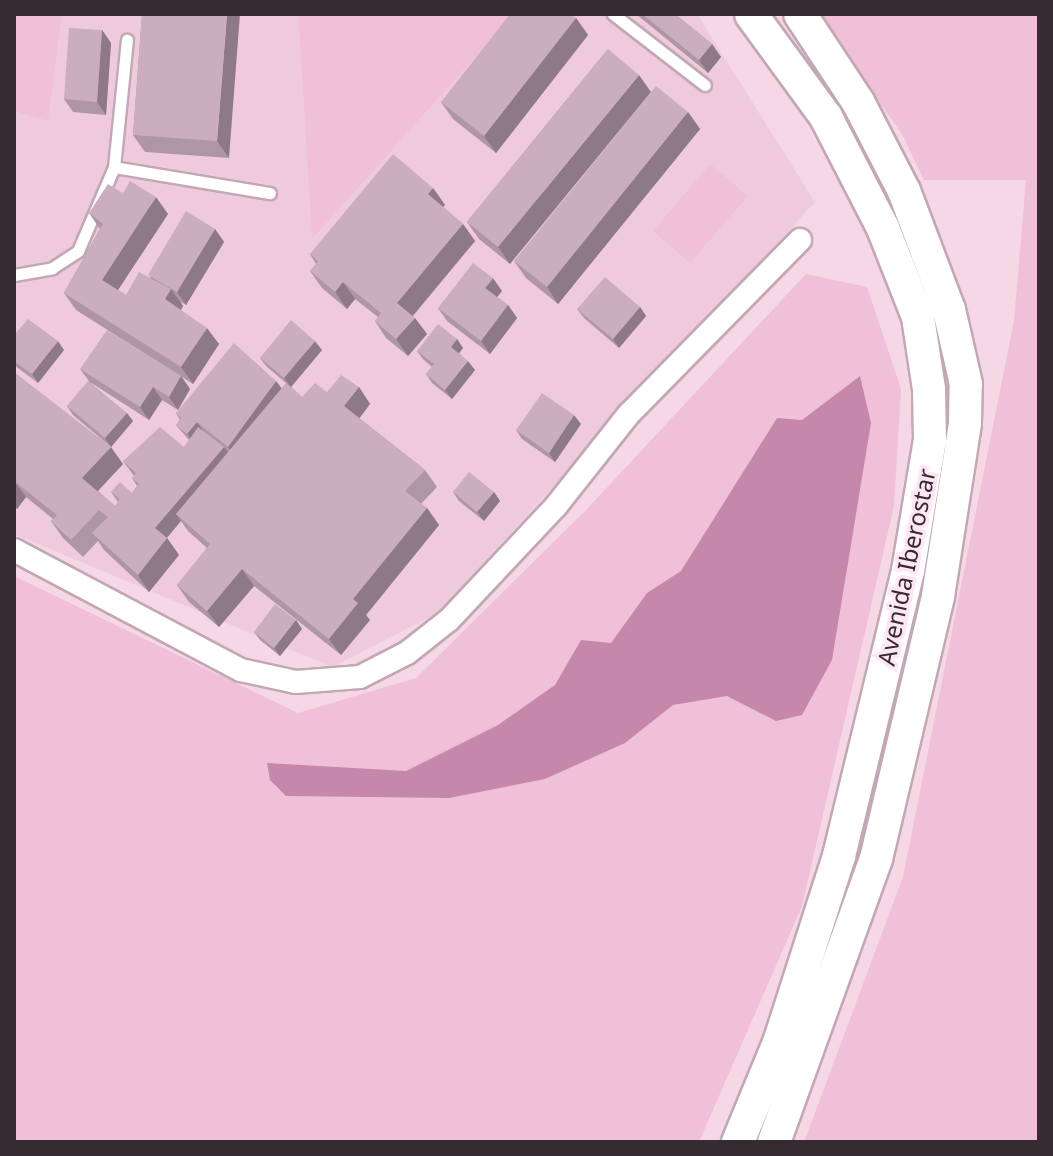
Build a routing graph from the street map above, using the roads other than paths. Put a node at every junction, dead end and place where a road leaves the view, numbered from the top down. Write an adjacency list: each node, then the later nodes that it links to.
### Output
1 (613, 14): 5 (lane)
2 (751, 14): 11 (street, Avenida Iberostar)
3 (800, 14): 12 (street, Avenida Iberostar)
4 (127, 40): 6 (lane)
5 (705, 85)
6 (114, 167): 7 (lane); 9 (lane)
7 (270, 193)
8 (800, 240): 10 (street)
9 (14, 275)
10 (14, 550)
11 (738, 1142)
12 (774, 1142)

